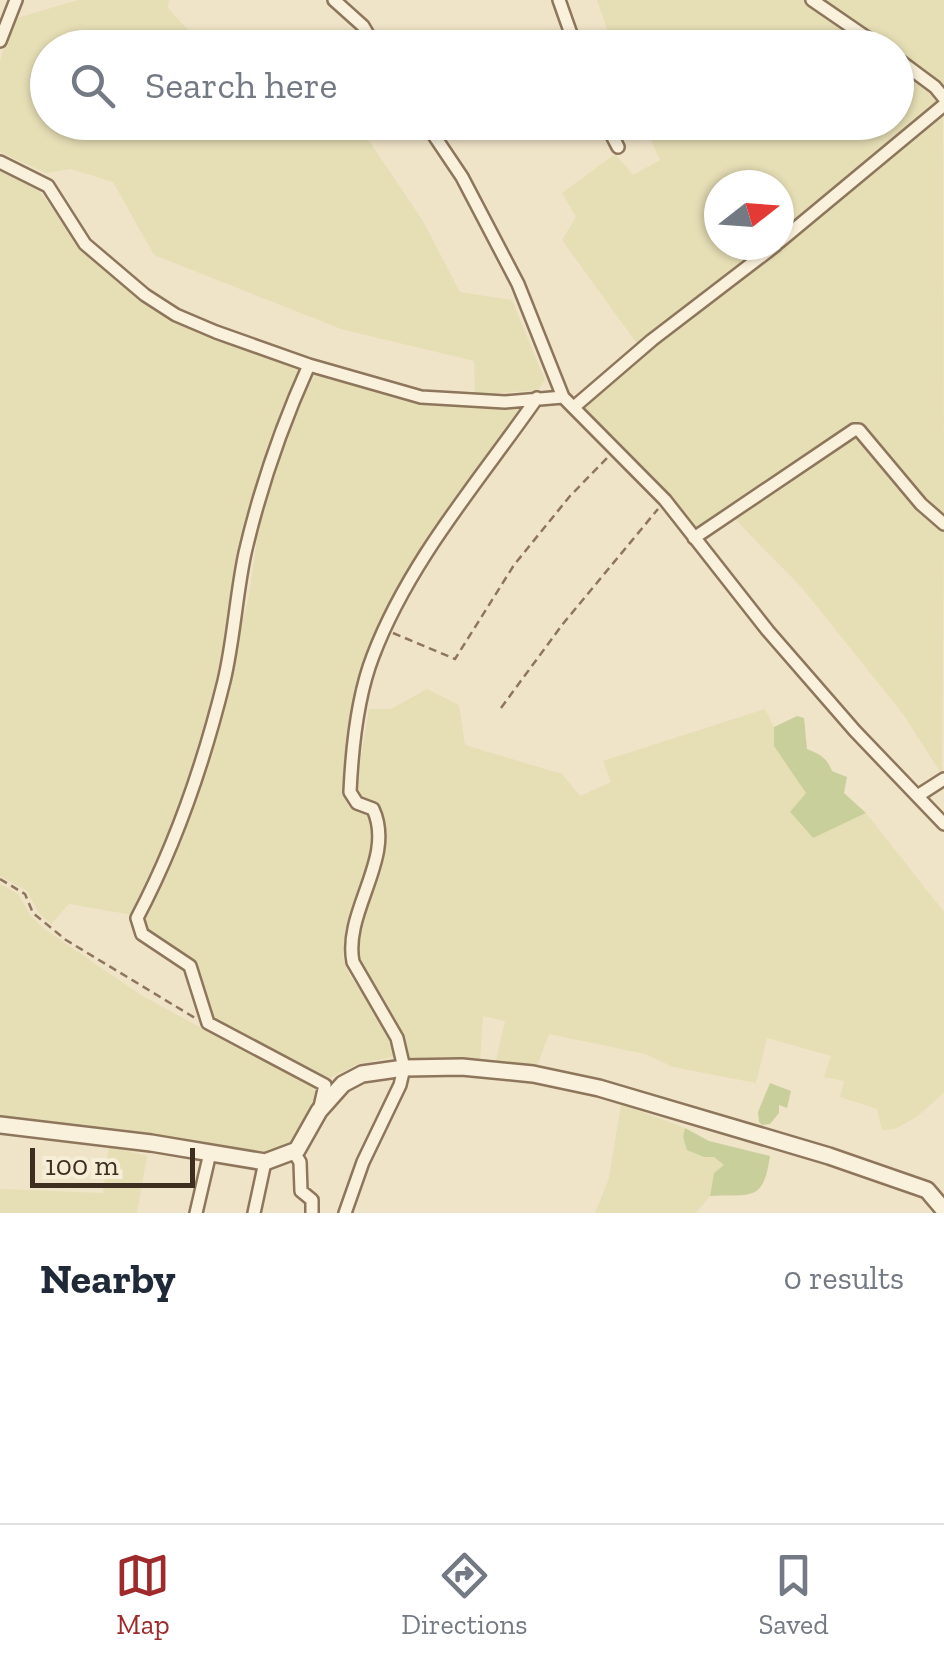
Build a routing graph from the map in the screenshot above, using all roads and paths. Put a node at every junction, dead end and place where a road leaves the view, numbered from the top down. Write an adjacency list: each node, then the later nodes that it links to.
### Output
1 (16, 0): 8 (street)
2 (334, 0): 5 (street)
3 (559, 0): 6 (street)
4 (812, 0): 7 (street)
5 (365, 30)
6 (570, 30)
7 (856, 30)
8 (0, 41)
9 (914, 71): 10 (street)
10 (944, 101): 11 (street)
11 (914, 127)
12 (437, 140): 20 (street)
13 (614, 140): 15 (street)
14 (898, 140): 17 (street)
15 (618, 147)
16 (0, 162): 19 (street)
17 (794, 229)
18 (756, 260): 22 (street)
19 (309, 365): 21 (street); 33 (street)
20 (563, 397): 21 (street); 22 (street)
21 (536, 398): 27 (street)
22 (574, 407): 23 (street)
23 (617, 450): 24 (street); 27 (path)
24 (665, 500): 26 (street); 28 (path)
25 (944, 524): 26 (street)
26 (694, 538): 30 (street)
27 (386, 630): 34 (street)
28 (501, 708)
29 (944, 779): 30 (street)
30 (919, 795): 31 (street)
31 (944, 824)
32 (0, 879): 33 (path)
33 (208, 1023): 35 (street)
34 (404, 1068): 35 (street); 40 (street); 44 (street)
35 (318, 1111): 37 (street)
36 (0, 1126): 38 (street)
37 (294, 1151): 39 (street); 43 (street)
38 (210, 1153): 39 (street); 41 (street)
39 (265, 1162): 42 (street)
40 (944, 1210)
41 (196, 1213)
42 (254, 1213)
43 (312, 1213)
44 (345, 1213)

